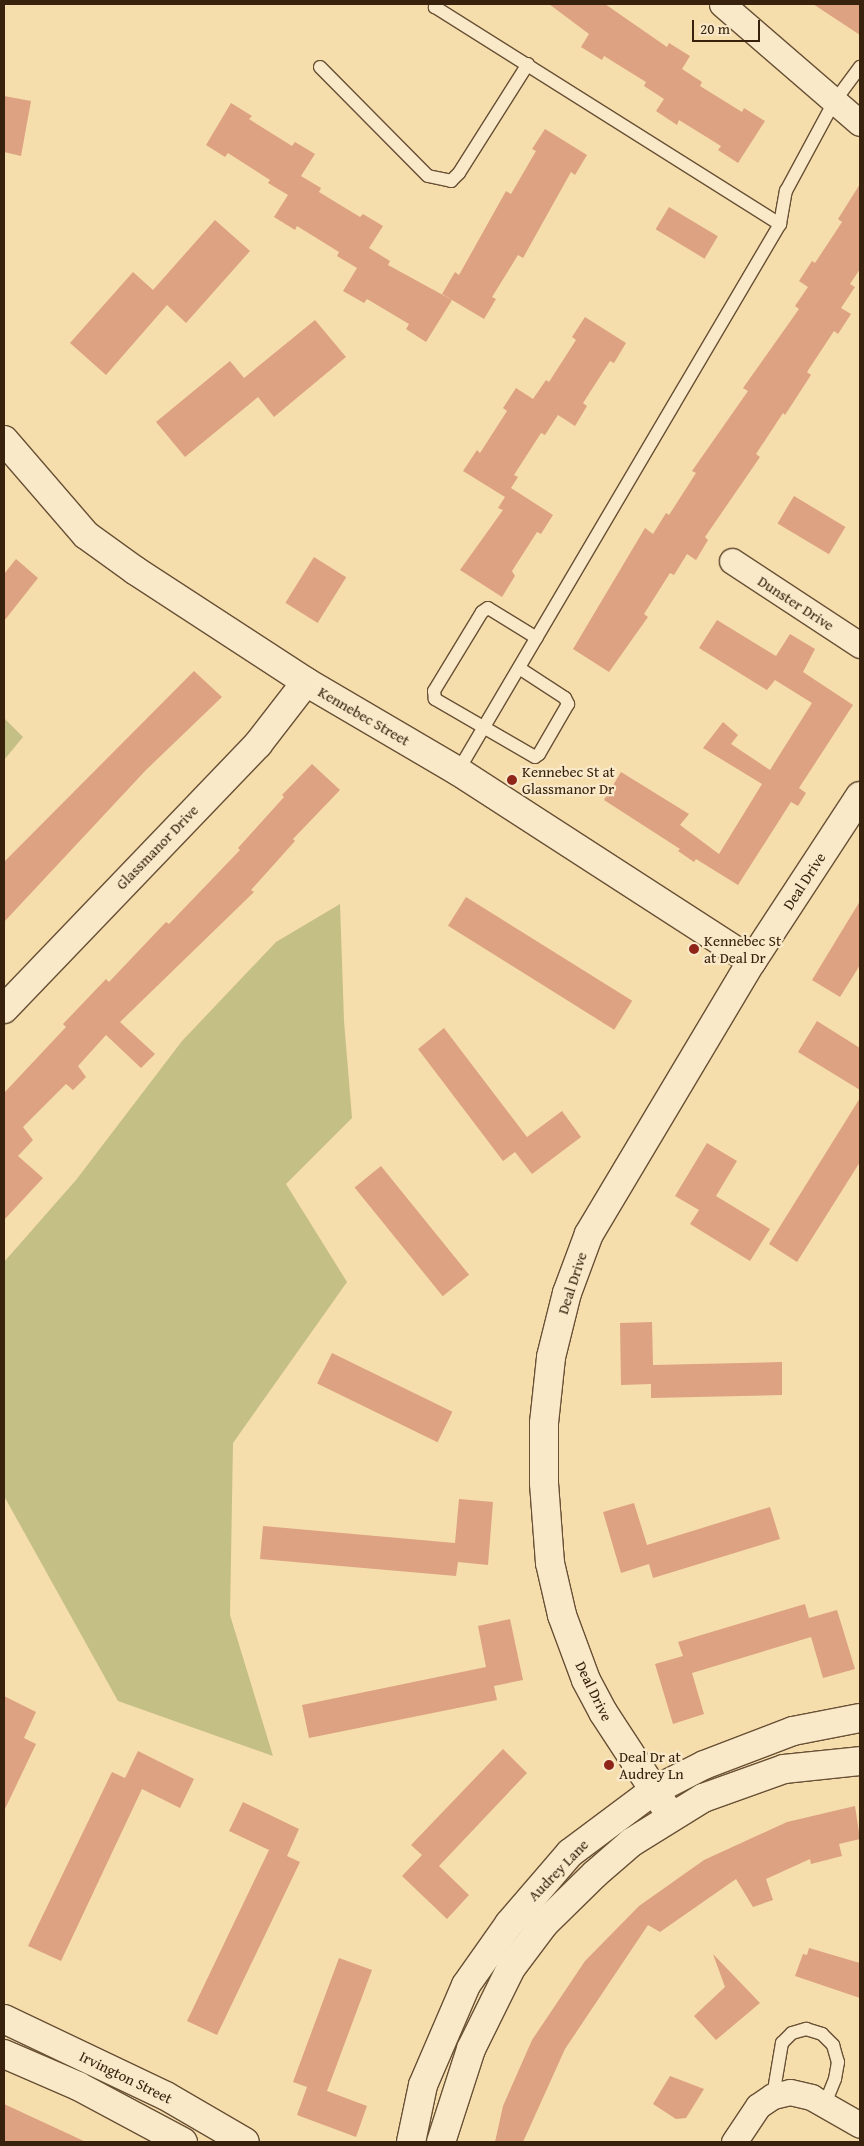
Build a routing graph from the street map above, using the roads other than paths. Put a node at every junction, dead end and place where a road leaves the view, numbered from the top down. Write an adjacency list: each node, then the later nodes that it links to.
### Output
1 (437, 4): 3 (lane)
2 (722, 4): 6 (street)
3 (528, 64): 4 (lane); 8 (lane)
4 (320, 67)
5 (860, 67): 6 (lane)
6 (834, 102): 7 (street); 8 (lane)
7 (860, 123)
8 (780, 224): 11 (lane)
9 (4, 440): 14 (street, Kennebec Street)
10 (732, 561): 12 (street, Dunster Drive)
11 (537, 638): 13 (lane); 15 (lane)
12 (860, 644)
13 (519, 668): 15 (lane); 15 (lane)
14 (306, 682): 16 (street, Kennebec Street); 19 (street, Glassmanor Drive)
15 (483, 729): 16 (lane)
16 (458, 771): 18 (street, Kennebec Street)
17 (860, 796): 18 (street, Deal Drive)
18 (752, 961): 22 (street, Deal Drive)
19 (4, 1009)
20 (860, 1718): 22 (street, Audrey Lane)
21 (860, 1761): 23 (street, Audrey Lane)
22 (652, 1791): 23 (street, Deal Drive); 32 (street, Audrey Lane)
23 (671, 1816): 33 (street, Audrey Lane)
24 (4, 2019): 26 (street, Irvington Street)
25 (4, 2054): 26 (street, Irvington Street)
26 (84, 2073): 30 (street, Irvington Street); 31 (street, Irvington Street)
27 (773, 2096): 28 (street); 28 (lane); 34 (street)
28 (824, 2104): 29 (street)
29 (860, 2126)
30 (179, 2141)
31 (246, 2142)
32 (411, 2142)
33 (441, 2142)
34 (734, 2142)

